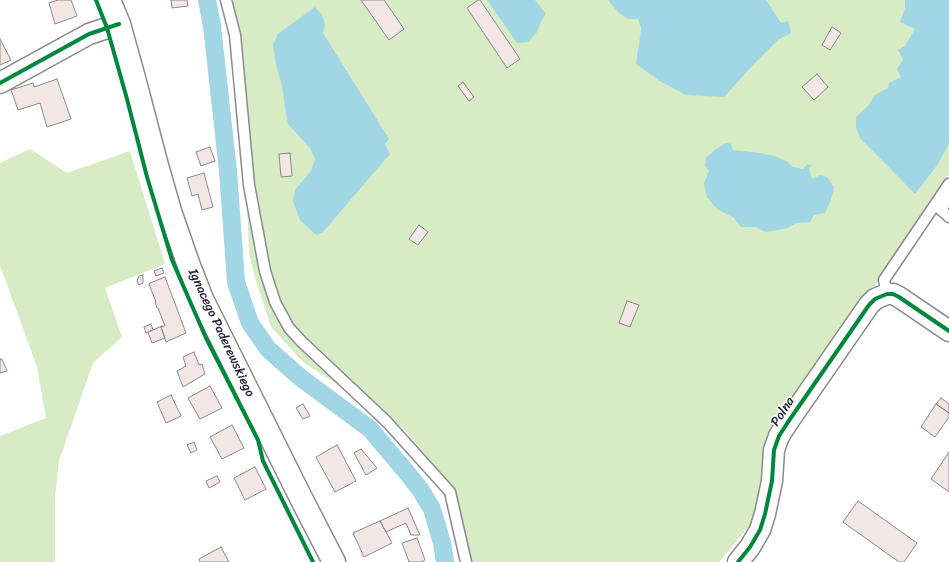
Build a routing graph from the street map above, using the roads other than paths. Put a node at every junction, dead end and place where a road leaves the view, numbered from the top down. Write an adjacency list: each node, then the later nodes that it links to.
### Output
1 (109, 0): 3 (main road, Ignacego Paderewskiego)
2 (226, 0): 12 (lane)
3 (118, 24): 4 (street); 11 (main road, Ignacego Paderewskiego)
4 (0, 83)
5 (949, 184): 7 (lane)
6 (949, 198): 7 (lane)
7 (938, 208): 8 (lane); 9 (lane)
8 (949, 217)
9 (887, 294): 10 (street); 13 (street, Polna)
10 (949, 331)
11 (334, 562)
12 (466, 562)
13 (738, 562)

